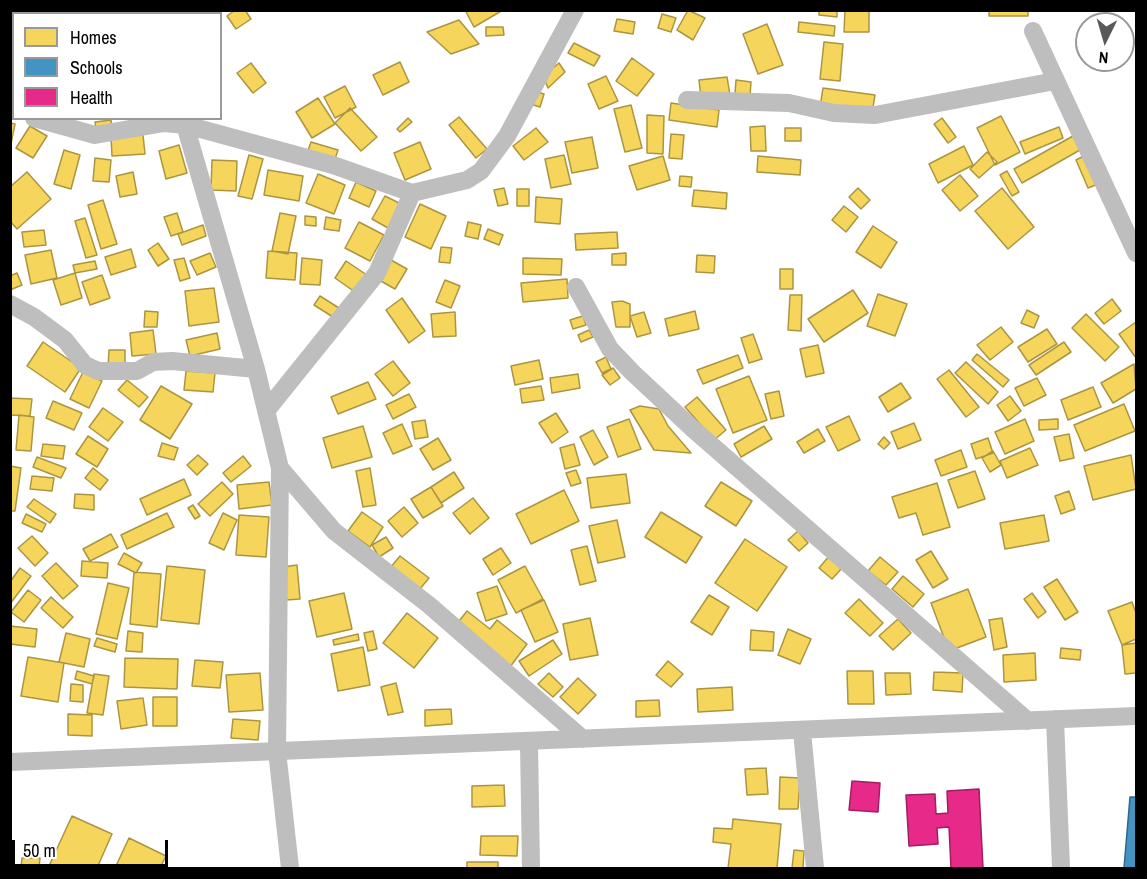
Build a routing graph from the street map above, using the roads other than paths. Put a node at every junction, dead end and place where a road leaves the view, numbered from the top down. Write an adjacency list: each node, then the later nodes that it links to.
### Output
1 (575, 10): 7 (street)
2 (1034, 31): 3 (street)
3 (1055, 81): 4 (street); 8 (street)
4 (687, 100)
5 (41, 120): 6 (street)
6 (185, 122): 7 (street); 11 (street)
7 (412, 193): 12 (street)
8 (1137, 253)
9 (576, 287): 16 (street)
10 (10, 304): 11 (street)
11 (255, 369): 12 (street)
12 (266, 411): 13 (street)
13 (280, 468): 18 (street); 20 (street)
14 (1137, 716): 15 (street)
15 (1055, 720): 16 (street); 25 (street)
16 (1028, 721): 17 (street)
17 (802, 731): 18 (street); 24 (street)
18 (583, 739): 19 (street)
19 (529, 743): 20 (street); 23 (street)
20 (277, 752): 21 (street); 22 (street)
21 (10, 762)
22 (290, 868)
23 (531, 868)
24 (815, 868)
25 (1061, 868)

